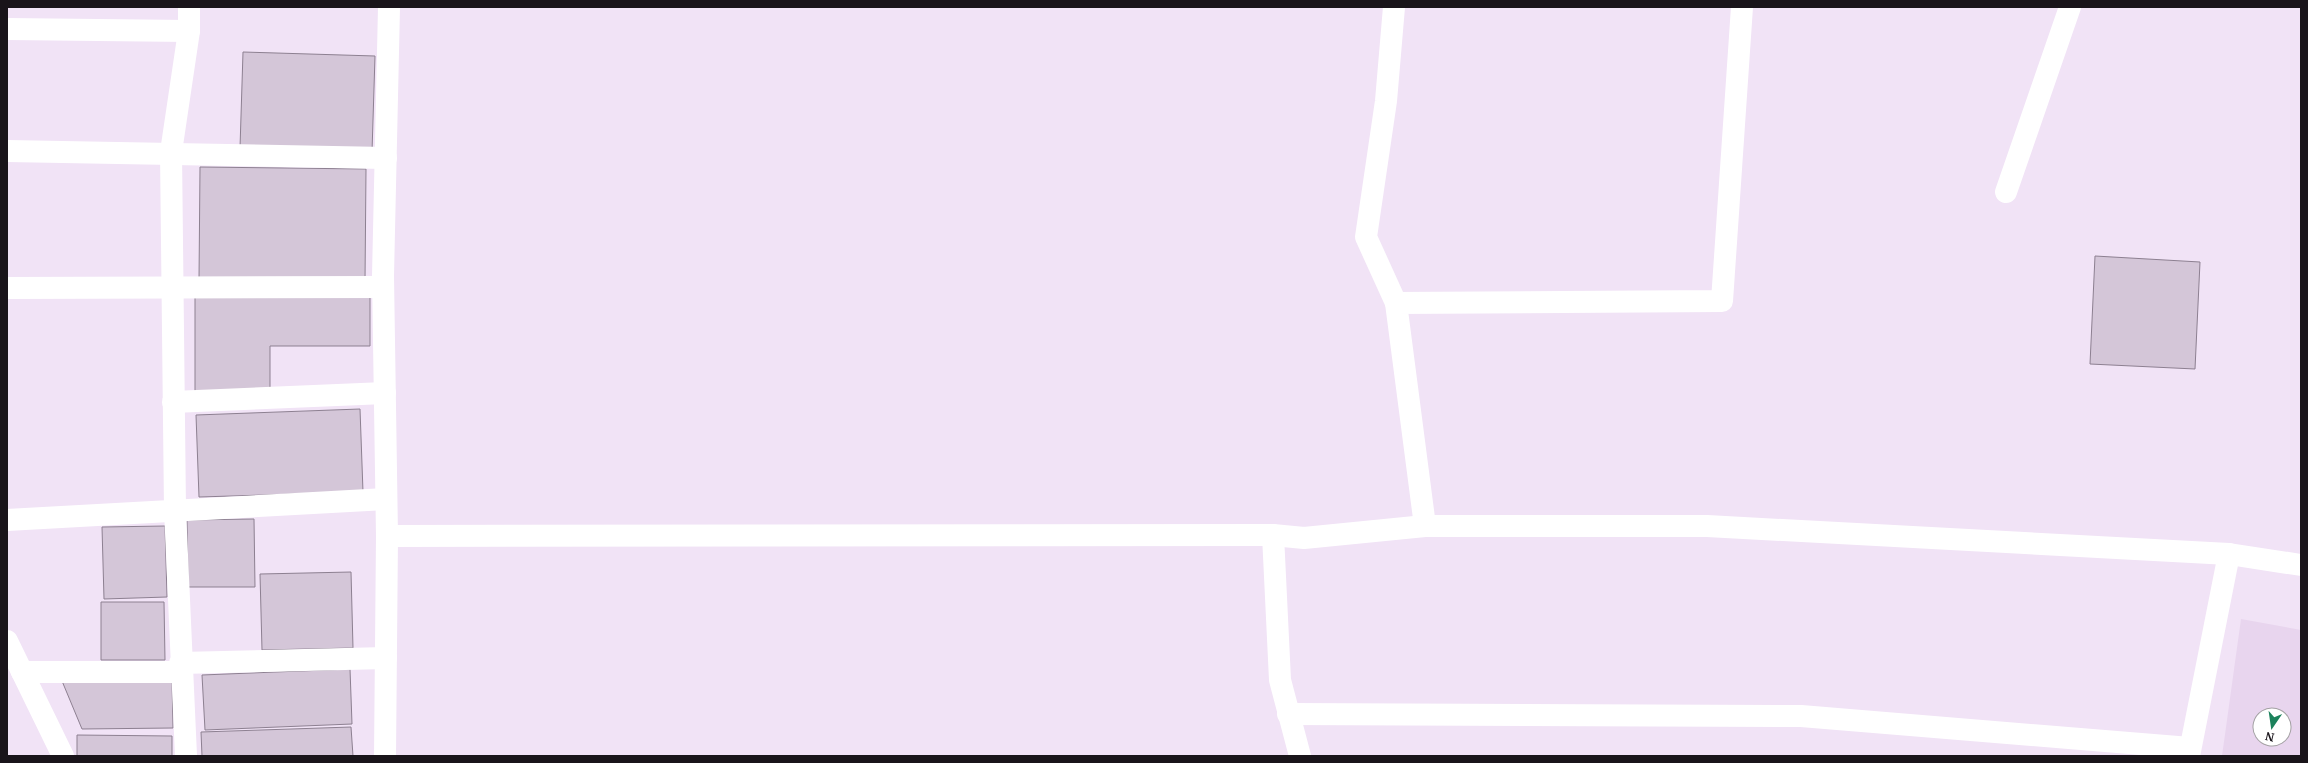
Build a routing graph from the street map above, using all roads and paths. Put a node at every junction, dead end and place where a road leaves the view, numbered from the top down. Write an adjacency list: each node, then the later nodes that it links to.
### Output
1 (189, 7): 7 (street)
2 (389, 7): 10 (street)
3 (1394, 7): 15 (street)
4 (1742, 7): 15 (street)
5 (2070, 7): 11 (street)
6 (7, 29): 7 (street)
7 (189, 31): 9 (street)
8 (7, 151): 9 (street)
9 (170, 152): 10 (street); 14 (street)
10 (386, 158): 12 (street)
11 (2006, 192)
12 (383, 287): 14 (street); 16 (street)
13 (7, 288): 14 (street)
14 (171, 288): 17 (street)
15 (1396, 303): 21 (street)
16 (385, 393): 17 (street); 18 (street)
17 (174, 402): 19 (street)
18 (386, 499): 19 (street); 23 (street)
19 (175, 510): 20 (street); 28 (street)
20 (7, 520)
21 (1425, 526): 22 (street); 24 (street)
22 (1273, 535): 23 (street); 30 (street)
23 (387, 536): 27 (street)
24 (2229, 554): 25 (street); 31 (street)
25 (2301, 565)
26 (7, 642): 29 (street)
27 (386, 658): 28 (street); 34 (street)
28 (181, 668): 29 (street); 33 (street)
29 (22, 672): 32 (street)
30 (1288, 714): 31 (street); 35 (street)
31 (2190, 752)
32 (63, 756)
33 (186, 756)
34 (385, 756)
35 (1300, 756)

